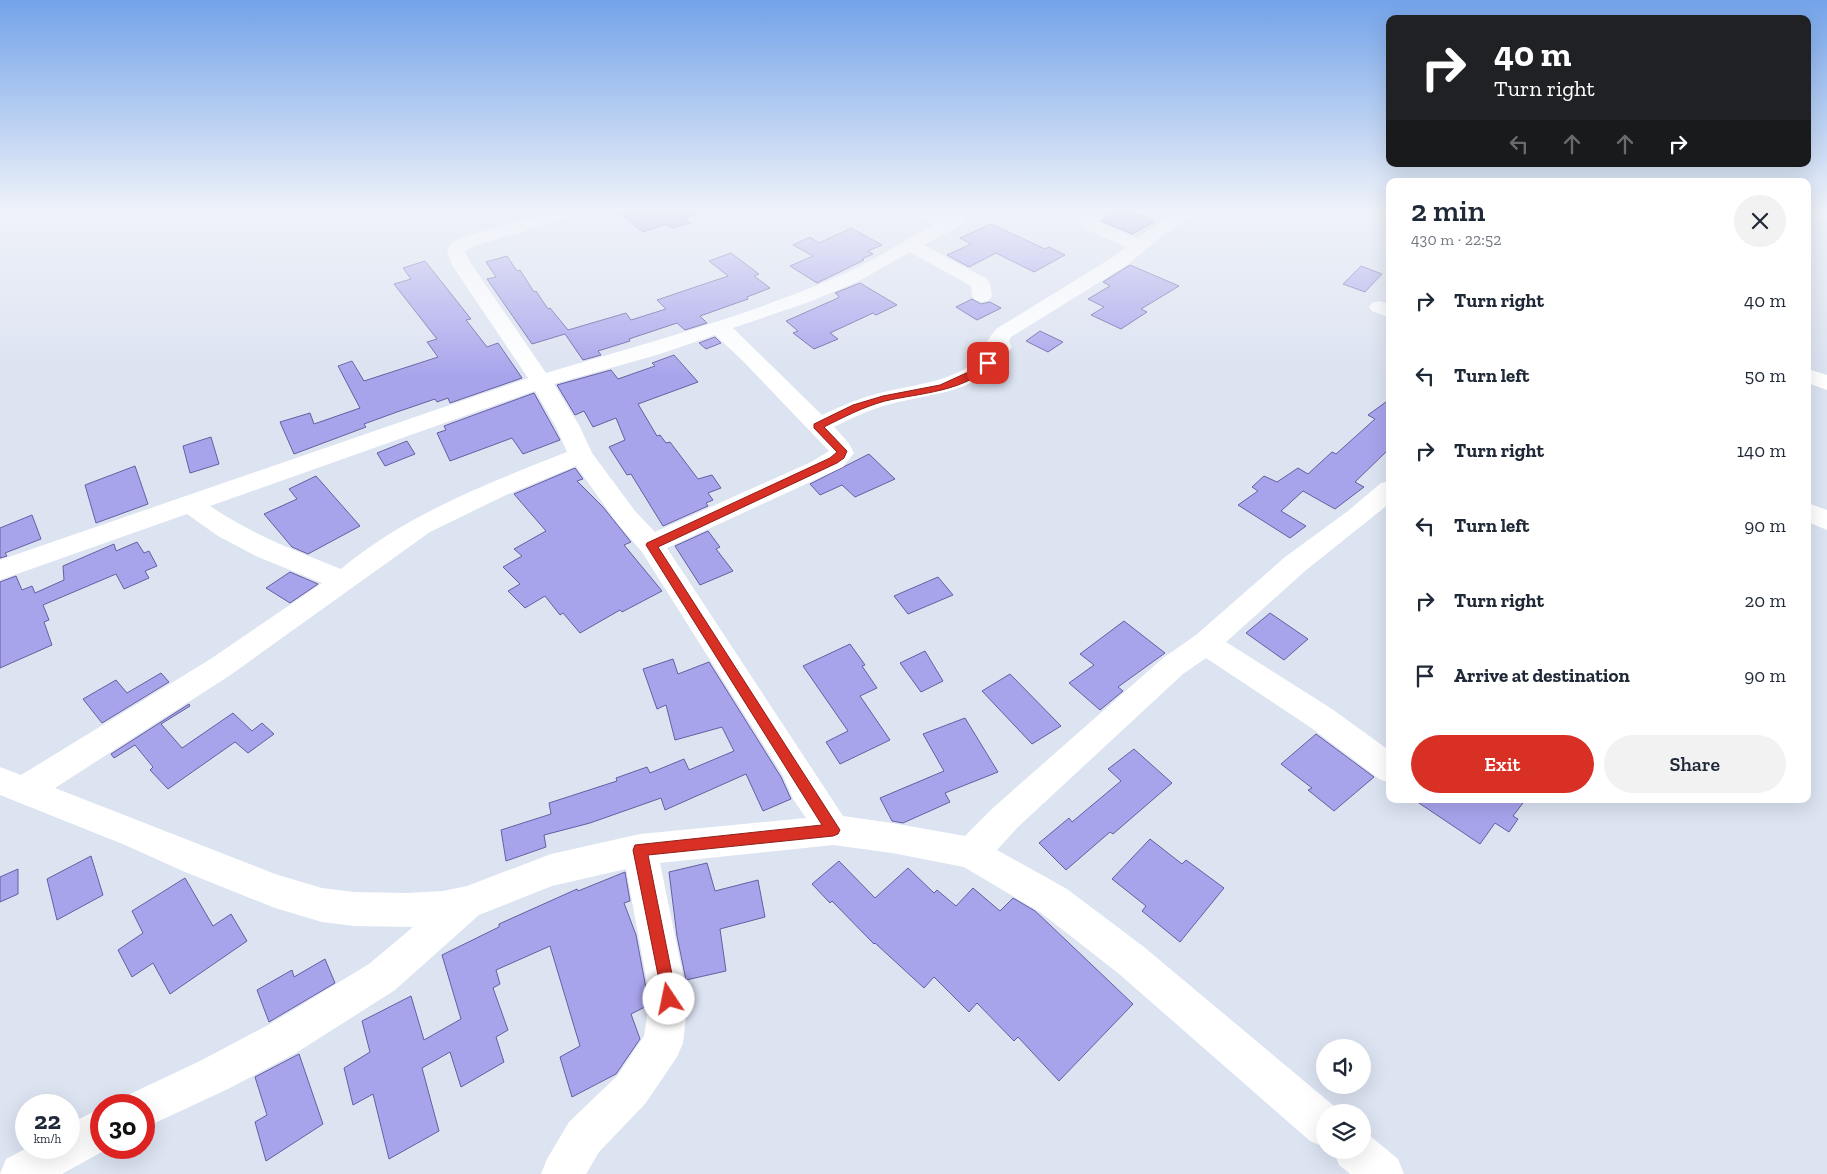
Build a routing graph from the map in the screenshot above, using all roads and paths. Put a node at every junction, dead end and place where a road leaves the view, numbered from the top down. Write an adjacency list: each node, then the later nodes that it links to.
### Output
1 (464, 266): 8 (street)
2 (873, 266): 6 (street)
3 (949, 266): 5 (street)
4 (1112, 266): 10 (street)
5 (982, 296)
6 (720, 326): 8 (street); 10 (street)
7 (1811, 377): 9 (street)
8 (541, 381): 11 (street); 13 (street)
9 (1827, 383)
10 (818, 426): 16 (street)
11 (580, 455): 16 (street); 18 (street)
12 (1386, 493): 19 (street)
13 (189, 503): 17 (street); 18 (street)
14 (1811, 513): 15 (street)
15 (1827, 521)
16 (651, 545): 22 (street)
17 (0, 570)
18 (345, 581): 21 (street)
19 (1206, 642): 20 (street); 24 (street)
20 (1386, 766)
21 (12, 785): 25 (street)
22 (833, 830): 23 (street); 24 (street)
23 (640, 850): 25 (street); 31 (street)
24 (971, 853): 27 (street)
25 (467, 903): 26 (street)
26 (155, 1103)
27 (1316, 1118)
28 (90, 1136): 30 (street)
29 (1365, 1159): 32 (street)
30 (21, 1174)
31 (562, 1174)
32 (1383, 1174)

